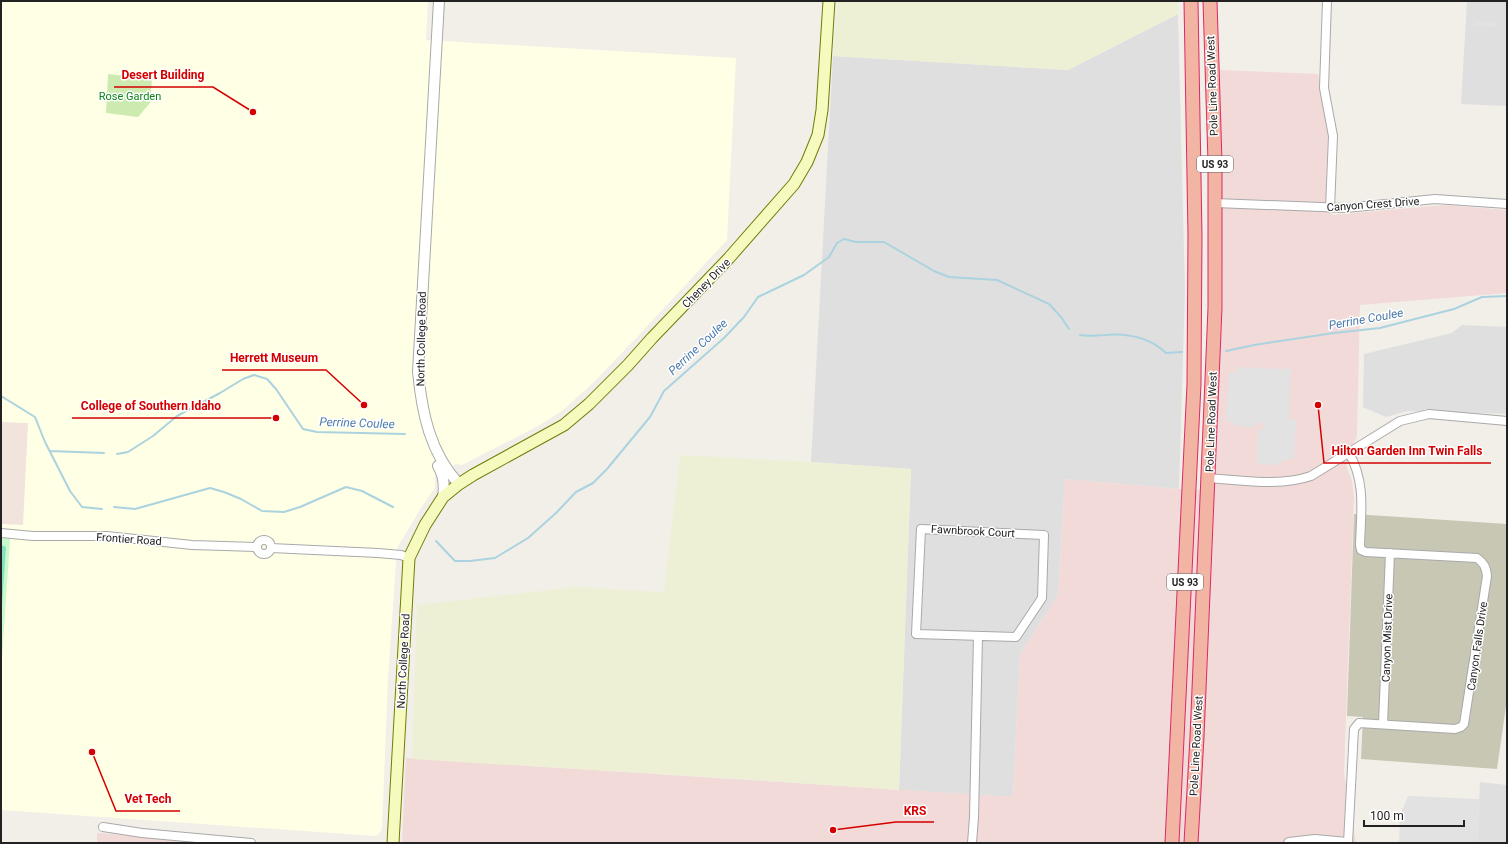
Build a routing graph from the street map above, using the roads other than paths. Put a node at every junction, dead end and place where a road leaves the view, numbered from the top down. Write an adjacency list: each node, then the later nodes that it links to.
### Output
1 (440, 1): 9 (street, North College Road)
2 (829, 1): 13 (main road, Cheney Drive)
3 (1190, 1): 24 (highway, Pole Line Road West / US 93)
4 (1210, 1): 6 (highway, Pole Line Road West / US 93)
5 (1327, 1): 8 (street)
6 (1215, 203): 8 (street, Canyon Crest Drive); 12 (highway, Pole Line Road West / US 93)
7 (1507, 204): 8 (street, Canyon Crest Drive)
8 (1330, 208)
9 (418, 372): 13 (street, North College Road); 14 (street)
10 (1507, 421): 11 (street)
11 (1349, 453): 12 (street); 16 (street, Canyon Falls Drive)
12 (1208, 478): 25 (highway, Pole Line Road West / US 93)
13 (459, 484): 14 (main road, North College Road)
14 (443, 497): 17 (main road, North College Road)
15 (1, 533): 17 (street, Frontier Road)
16 (1390, 553): 19 (street, Canyon Mist Drive); 19 (street, Canyon Falls Drive)
17 (409, 558): 22 (main road, North College Road)
18 (978, 636): 18 (street, Fawnbrook Court); 23 (street)
19 (1384, 724): 27 (street, Canyon Falls Drive)
20 (103, 827): 21 (street)
21 (251, 843)
22 (393, 843)
23 (972, 843)
24 (1172, 843)
25 (1190, 843)
26 (1289, 843): 27 (street)
27 (1347, 843)

